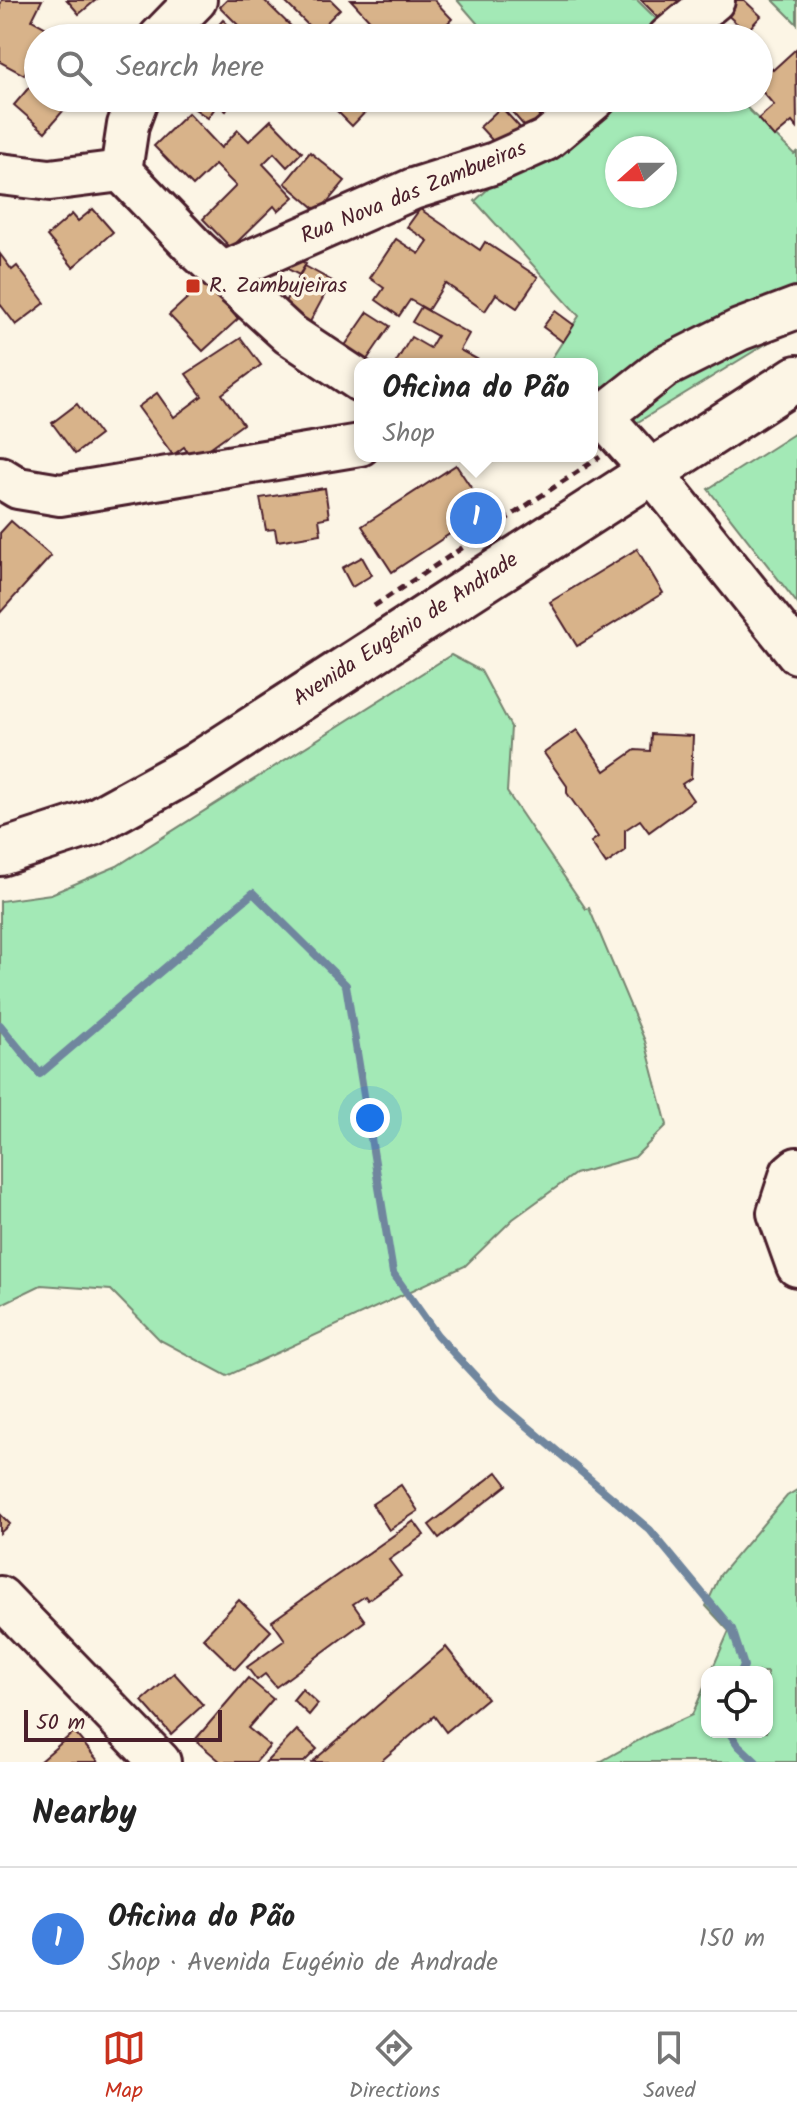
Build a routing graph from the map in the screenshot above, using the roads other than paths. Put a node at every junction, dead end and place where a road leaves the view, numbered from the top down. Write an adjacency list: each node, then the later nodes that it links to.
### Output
1 (196, 0): 3 (street)
2 (714, 0): 4 (street)
3 (173, 24)
4 (685, 24)
5 (133, 112): 7 (street)
6 (579, 112): 9 (street, Rua Nova das Zambueiras)
7 (121, 171): 8 (street); 9 (street)
8 (0, 174)
9 (222, 273): 11 (street)
10 (797, 308): 13 (street)
11 (354, 377)
12 (797, 378): 16 (main road, Avenida Eugénio de Andrade)
13 (598, 415)
14 (598, 417): 16 (street)
15 (354, 446): 17 (street)
16 (652, 472): 18 (street); 19 (main road, Avenida Eugénio de Andrade)
17 (1, 478)
18 (797, 653)
19 (0, 853)
20 (797, 1168): 21 (street)
21 (797, 1266)
22 (0, 1597): 23 (street)
23 (160, 1762)

